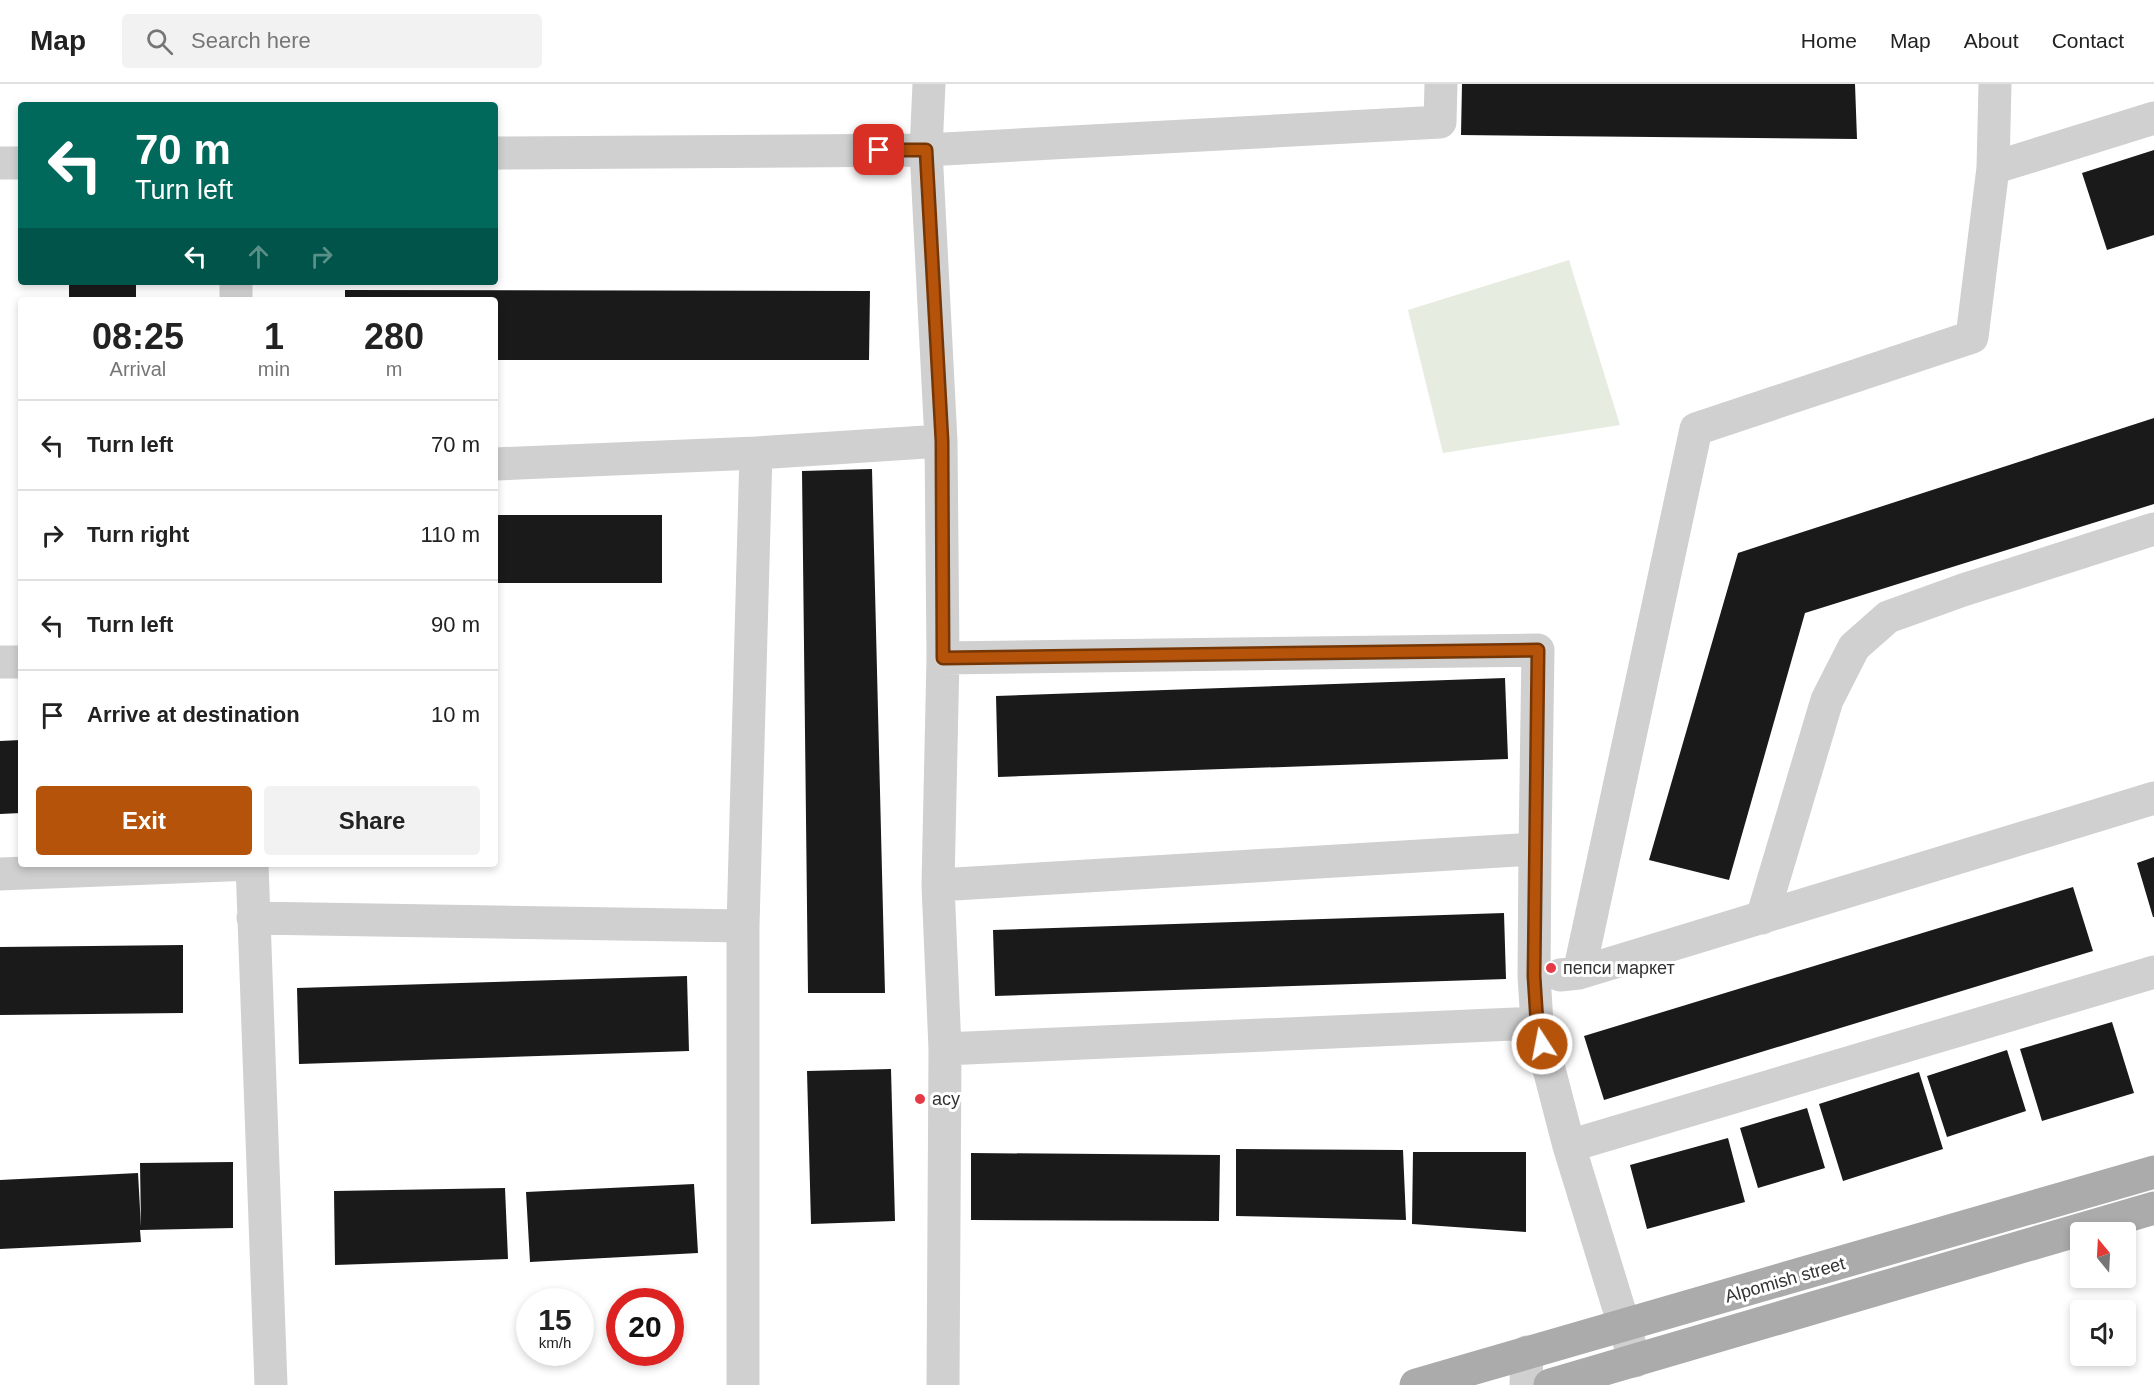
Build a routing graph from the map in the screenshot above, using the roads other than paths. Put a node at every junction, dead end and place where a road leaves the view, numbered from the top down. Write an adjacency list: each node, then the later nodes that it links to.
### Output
1 (929, 84): 5 (street)
2 (1441, 84): 5 (street)
3 (1995, 84): 9 (street)
4 (2154, 118): 9 (street)
5 (926, 150): 6 (street); 10 (street)
6 (498, 153)
7 (18, 163): 8 (street)
8 (0, 164)
9 (1993, 168): 27 (street)
10 (942, 441): 11 (street); 14 (street)
11 (756, 453): 12 (street); 25 (street)
12 (498, 464)
13 (2154, 529): 24 (street)
14 (943, 658): 18 (street); 22 (street)
15 (0, 662): 16 (street)
16 (18, 662)
17 (2154, 798): 24 (street)
18 (1534, 849): 22 (street); 28 (street)
19 (176, 867): 21 (street)
20 (252, 867): 23 (street)
21 (0, 874)
22 (938, 885): 30 (street)
23 (253, 918): 25 (street); 37 (street)
24 (1762, 918): 27 (street)
25 (743, 926): 38 (street)
26 (2154, 972): 31 (street)
27 (1579, 973): 28 (street)
28 (1534, 976): 29 (street)
29 (1537, 1023): 30 (street); 31 (street)
30 (945, 1049): 39 (street)
31 (1569, 1146): 34 (street)
32 (2154, 1172): 34 (main road, Alpomish street)
33 (2154, 1208): 36 (main road, Alpomish street)
34 (1623, 1326): 35 (main road, Alpomish street); 36 (street)
35 (1527, 1352): 40 (main road, Alpomish street); 41 (street)
36 (1635, 1361): 42 (main road, Alpomish street)
37 (271, 1385)
38 (743, 1385)
39 (943, 1385)
40 (1416, 1385)
41 (1526, 1385)
42 (1550, 1385)

